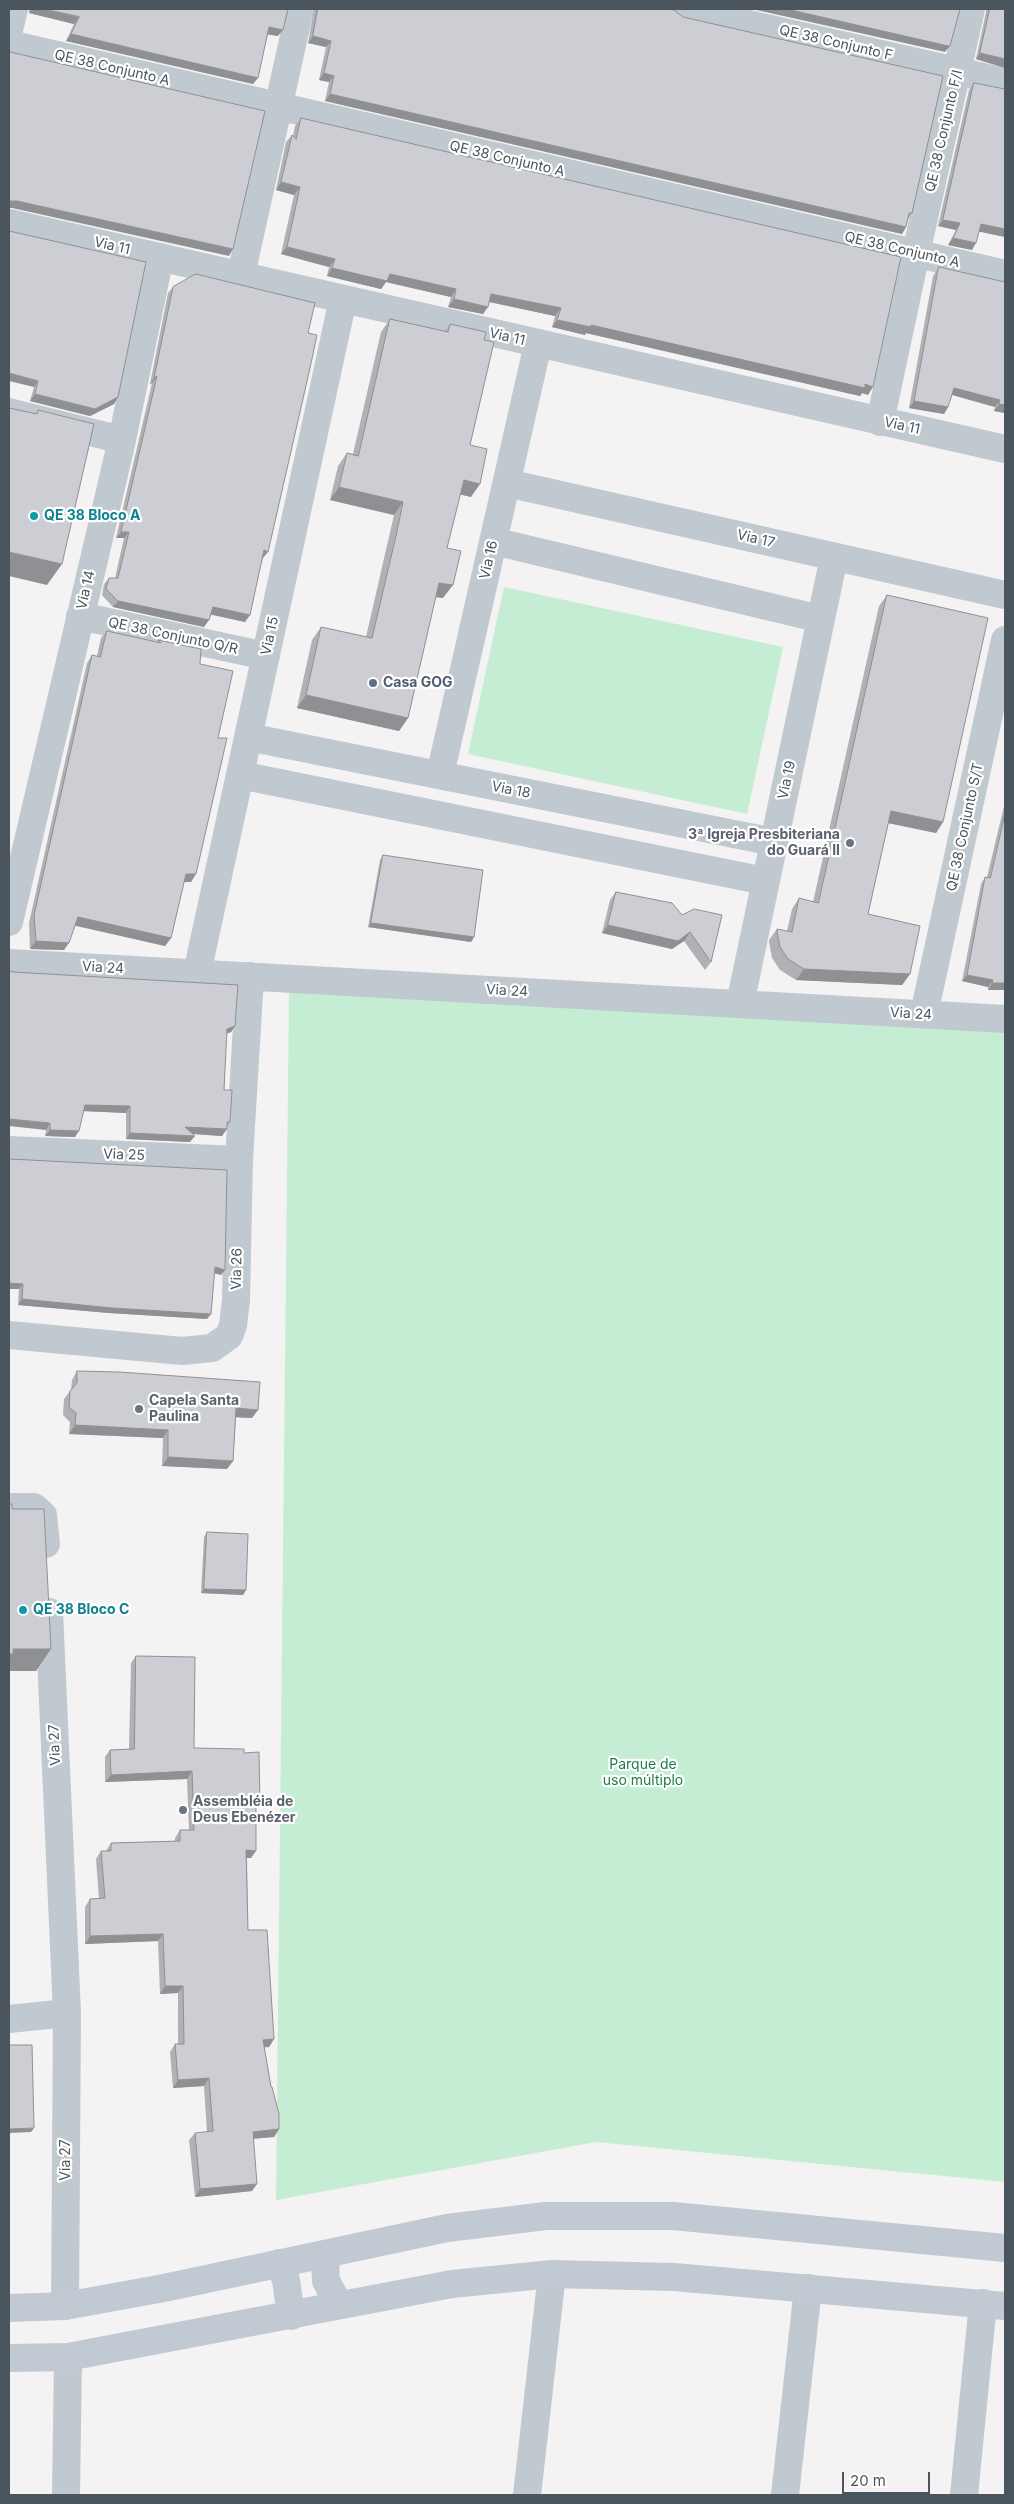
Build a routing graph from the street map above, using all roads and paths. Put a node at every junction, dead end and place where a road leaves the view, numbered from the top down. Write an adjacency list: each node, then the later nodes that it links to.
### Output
1 (14, 9): 6 (street)
2 (300, 9): 10 (street)
3 (682, 9): 5 (street, QE 38 Conjunto F)
4 (971, 9): 8 (street, QE 38 Conjunto F/I)
5 (716, 12): 8 (street, QE 38 Conjunto F)
6 (9, 30)
7 (9, 44): 10 (street, QE 38 Conjunto A)
8 (958, 70): 9 (street, QE 38 Conjunto F); 12 (street, QE 38 Conjunto F/I)
9 (1005, 82)
10 (278, 106): 12 (street, QE 38 Conjunto A); 15 (street)
11 (9, 223): 13 (street, Via 11)
12 (916, 253): 14 (street, QE 38 Conjunto A); 19 (street, QE 38 Conjunto F/I)
13 (160, 257): 15 (street, Via 11); 20 (street, Via 14)
14 (1005, 274)
15 (241, 275): 16 (street, Via 11)
16 (343, 299): 17 (street, Via 11); 29 (street, Via 15)
17 (538, 344): 19 (street, Via 11); 22 (street, Via 16)
18 (9, 412): 20 (street)
19 (880, 422): 21 (street, Via 11)
20 (122, 440): 26 (street, Via 14)
21 (1005, 449)
22 (507, 483): 23 (street, Via 16); 24 (street, Via 17)
23 (493, 541): 27 (street); 32 (street, Via 16)
24 (834, 556): 25 (street, Via 17); 27 (street, Via 19)
25 (1005, 595)
26 (80, 616): 29 (street, QE 38 Conjunto Q/R); 35 (street, Via 14)
27 (821, 619): 33 (street, Via 19)
28 (1005, 640): 40 (street, QE 38 Conjunto S/T)
29 (266, 656): 30 (street, Via 15)
30 (248, 737): 31 (street, Via 15); 32 (street, Via 18)
31 (240, 775): 34 (street); 37 (street, Via 15)
32 (440, 776): 33 (street, Via 18)
33 (774, 842): 34 (street, Via 19)
34 (765, 881): 39 (street, Via 19)
35 (9, 922)
36 (9, 962): 37 (street, Via 24)
37 (197, 973): 38 (street, Via 24)
38 (250, 976): 39 (street, Via 24); 43 (street, Via 26)
39 (740, 1004): 40 (street, Via 24)
40 (924, 1014): 41 (street, Via 24)
41 (1005, 1019)
42 (9, 1150): 43 (street, Via 25)
43 (239, 1160): 44 (street, Via 26)
44 (9, 1335)
45 (9, 1507): 46 (street, Via 27)
46 (67, 2013): 47 (street); 55 (street, Via 27)
47 (9, 2020)
48 (1005, 2248): 49 (street)
49 (325, 2254): 50 (street); 54 (street)
50 (279, 2263): 55 (street); 57 (street)
51 (552, 2274): 52 (street); 54 (street); 61 (street)
52 (808, 2288): 53 (street); 62 (street)
53 (994, 2304): 63 (street)
54 (339, 2305): 57 (street)
55 (65, 2306): 56 (street)
56 (9, 2308)
57 (290, 2316): 58 (street)
58 (68, 2357): 59 (street); 60 (street)
59 (9, 2358)
60 (66, 2495)
61 (527, 2495)
62 (785, 2495)
63 (964, 2495)

